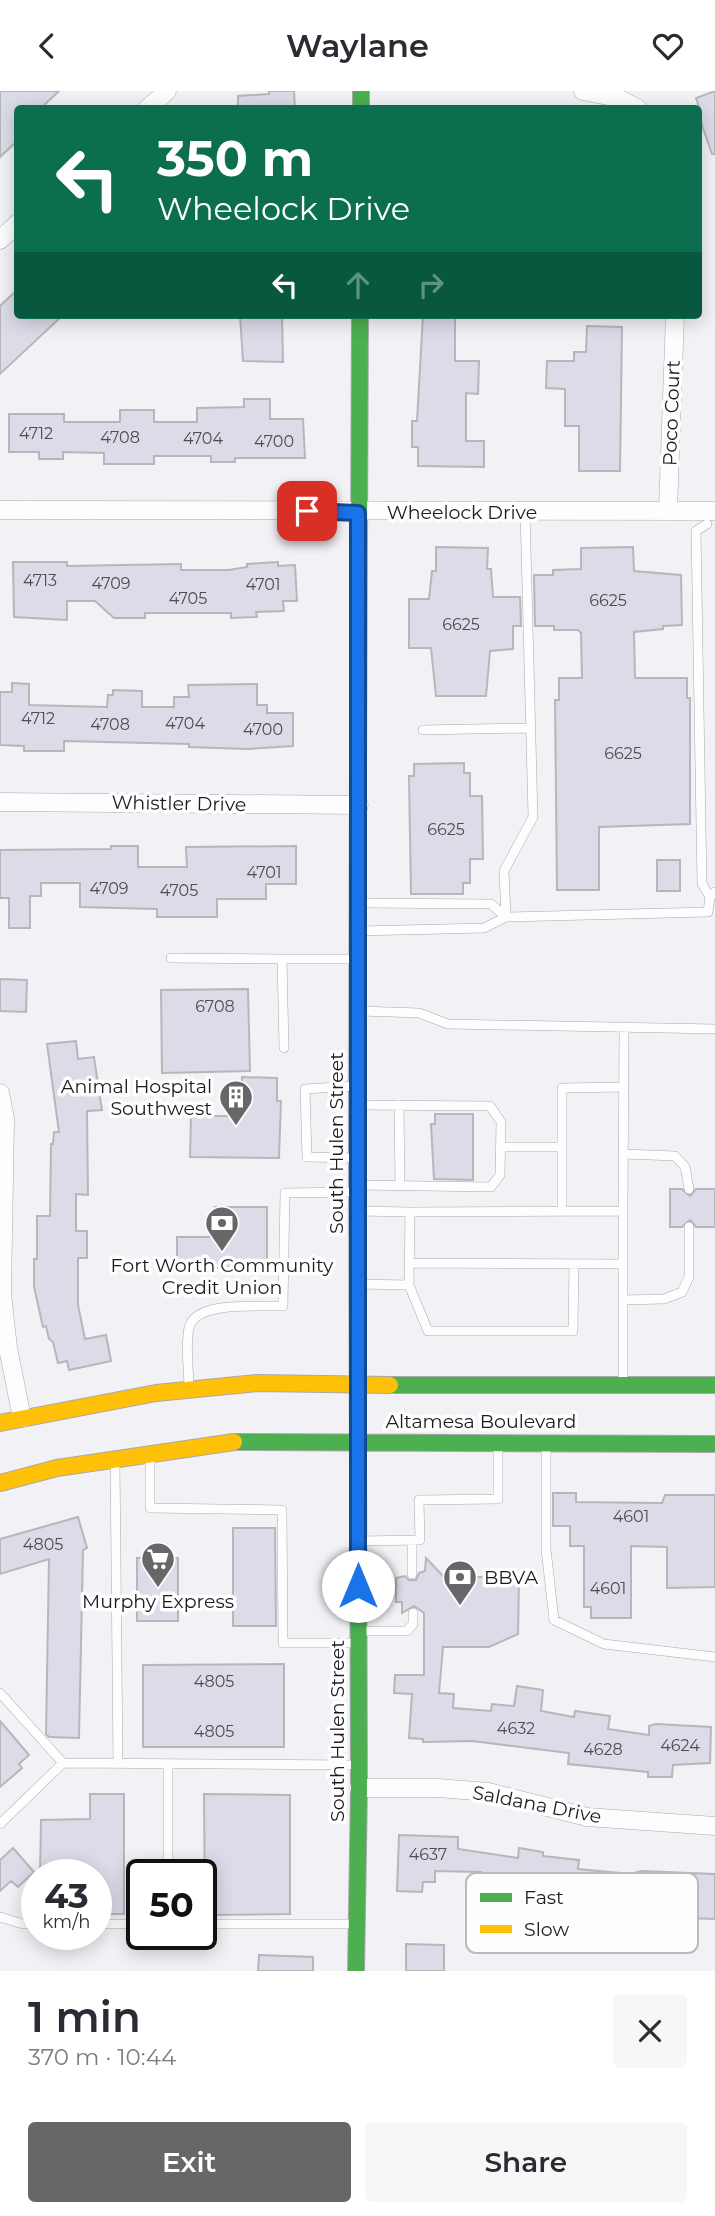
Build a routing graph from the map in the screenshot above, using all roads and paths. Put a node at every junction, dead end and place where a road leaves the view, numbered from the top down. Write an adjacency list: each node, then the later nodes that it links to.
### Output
1 (167, 91): 3 (street)
2 (583, 91): 4 (street)
3 (151, 105)
4 (631, 105)
5 (14, 227): 6 (street)
6 (0, 240)
7 (359, 319): 12 (main road, South Hulen Street)
8 (675, 319): 10 (street, Poco Court)
9 (0, 510): 12 (street, Wheelock Drive)
10 (668, 510): 11 (street, Wheelock Drive); 13 (street, Wheelock Drive)
11 (525, 511): 12 (street, Wheelock Drive); 14 (lane)
12 (358, 513): 17 (main road, South Hulen Street)
13 (711, 519): 18 (lane)
14 (530, 728): 15 (lane); 20 (lane)
15 (423, 730)
16 (0, 802): 17 (street, Whistler Drive)
17 (359, 805): 19 (main road, South Hulen Street)
18 (713, 895): 20 (lane)
19 (358, 903): 20 (lane); 21 (main road, South Hulen Street)
20 (506, 917): 21 (lane)
21 (358, 931): 24 (main road, South Hulen Street)
22 (171, 958): 23 (lane)
23 (282, 959): 24 (lane); 28 (lane)
24 (358, 959): 25 (main road, South Hulen Street)
25 (358, 1011): 26 (lane); 29 (main road, South Hulen Street)
26 (624, 1027): 27 (lane); 30 (lane)
27 (715, 1029)
28 (284, 1048)
29 (357, 1086): 32 (main road, South Hulen Street); 37 (lane)
30 (624, 1087): 35 (lane); 36 (lane)
31 (0, 1093): 56 (street)
32 (357, 1105): 33 (lane); 37 (main road, South Hulen Street)
33 (399, 1105): 34 (lane); 38 (lane)
34 (501, 1147): 35 (lane); 38 (lane)
35 (562, 1147): 41 (lane)
36 (623, 1154): 40 (lane); 42 (lane)
37 (357, 1159): 39 (main road, South Hulen Street)
38 (400, 1185): 39 (lane)
39 (357, 1188): 43 (main road, South Hulen Street); 55 (lane)
40 (690, 1189)
41 (562, 1210): 42 (lane); 44 (lane)
42 (623, 1211): 48 (lane)
43 (357, 1212): 44 (lane); 49 (main road, South Hulen Street)
44 (410, 1212): 46 (lane)
45 (690, 1227): 51 (lane)
46 (409, 1263): 47 (lane); 50 (lane)
47 (574, 1264): 48 (lane); 50 (lane)
48 (623, 1264): 51 (lane)
49 (356, 1284): 50 (lane); 52 (main road, South Hulen Street)
50 (409, 1285)
51 (623, 1300): 54 (lane)
52 (356, 1384): 54 (main road, Altamesa Boulevard); 55 (main road, Altamesa Boulevard); 60 (main road, South Hulen Street)
53 (715, 1385): 54 (main road, Altamesa Boulevard)
54 (623, 1386)
55 (189, 1389): 56 (main road, Altamesa Boulevard)
56 (22, 1418): 57 (main road, Altamesa Boulevard)
57 (0, 1423)
58 (498, 1441): 59 (main road, Altamesa Boulevard); 60 (main road, Altamesa Boulevard); 66 (lane)
59 (546, 1441): 61 (main road, Altamesa Boulevard); 70 (lane)
60 (357, 1443): 62 (main road, Altamesa Boulevard); 65 (main road, South Hulen Street)
61 (715, 1444)
62 (150, 1454): 63 (main road, Altamesa Boulevard); 69 (lane)
63 (115, 1459): 64 (main road, Altamesa Boulevard); 73 (lane)
64 (0, 1483)
65 (358, 1541): 66 (lane); 69 (main road, South Hulen Street)
66 (412, 1541): 67 (lane)
67 (412, 1574)
68 (413, 1613): 69 (lane)
69 (358, 1637): 75 (main road, South Hulen Street)
70 (715, 1657)
71 (0, 1693): 72 (lane)
72 (63, 1763): 73 (lane); 77 (lane)
73 (118, 1764): 74 (lane)
74 (168, 1764): 75 (lane); 79 (lane)
75 (359, 1765): 76 (main road, South Hulen Street)
76 (359, 1788): 78 (street, Saldana Drive); 83 (main road, South Hulen Street)
77 (0, 1824)
78 (715, 1826)
79 (167, 1859)
80 (0, 1917): 81 (lane)
81 (21, 1921)
82 (217, 1924): 83 (lane)
83 (357, 1924): 84 (main road, South Hulen Street)
84 (356, 1971)

